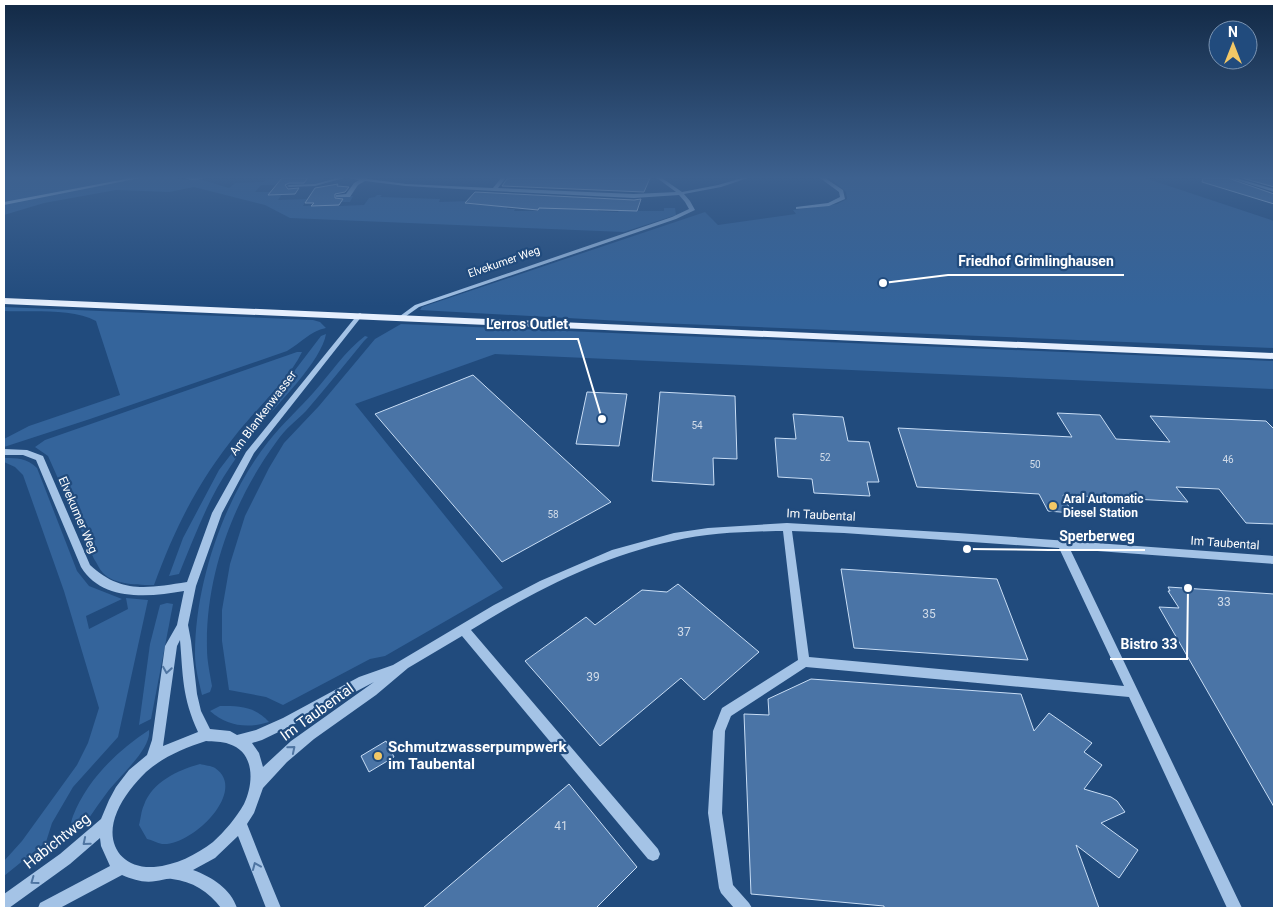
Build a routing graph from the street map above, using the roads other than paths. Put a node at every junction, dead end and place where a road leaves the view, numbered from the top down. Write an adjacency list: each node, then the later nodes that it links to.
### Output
1 (667, 221): 4 (street, Elvekumer Weg)
2 (4, 301): 3 (main road)
3 (360, 315): 4 (main road); 10 (street, Am Blankenwasser)
4 (402, 317): 5 (main road)
5 (1274, 356)
6 (4, 452): 10 (street, Elvekumer Weg)
7 (787, 526): 8 (street, Im Taubental); 12 (street, Im Taubental); 13 (street)
8 (1063, 545): 9 (street, Im Taubental); 15 (street)
9 (1274, 560)
10 (191, 586): 11 (street, Am Blankenwasser)
11 (182, 625): 16 (street, Am Blankenwasser); 18 (street, Am Blankenwasser, one-way to 18)
12 (463, 629): 14 (street, Im Taubental); 22 (street)
13 (804, 662): 15 (street); 29 (street)
14 (397, 669): 17 (street, Im Taubental); 19 (street, Im Taubental, one-way to 14)
15 (1133, 692): 30 (street)
16 (206, 735): 17 (street); 18 (street)
17 (239, 740): 19 (street)
18 (152, 759): 20 (street)
19 (258, 783): 21 (street)
20 (107, 823): 23 (street); 25 (street, Habichtweg, one-way to 25)
21 (240, 823): 24 (street); 28 (street, one-way to 21)
22 (653, 854)
23 (121, 868): 24 (street); 26 (street)
24 (173, 872): 27 (street)
25 (4, 903)
26 (45, 908)
27 (230, 908)
28 (274, 908)
29 (744, 908)
30 (1235, 908)

